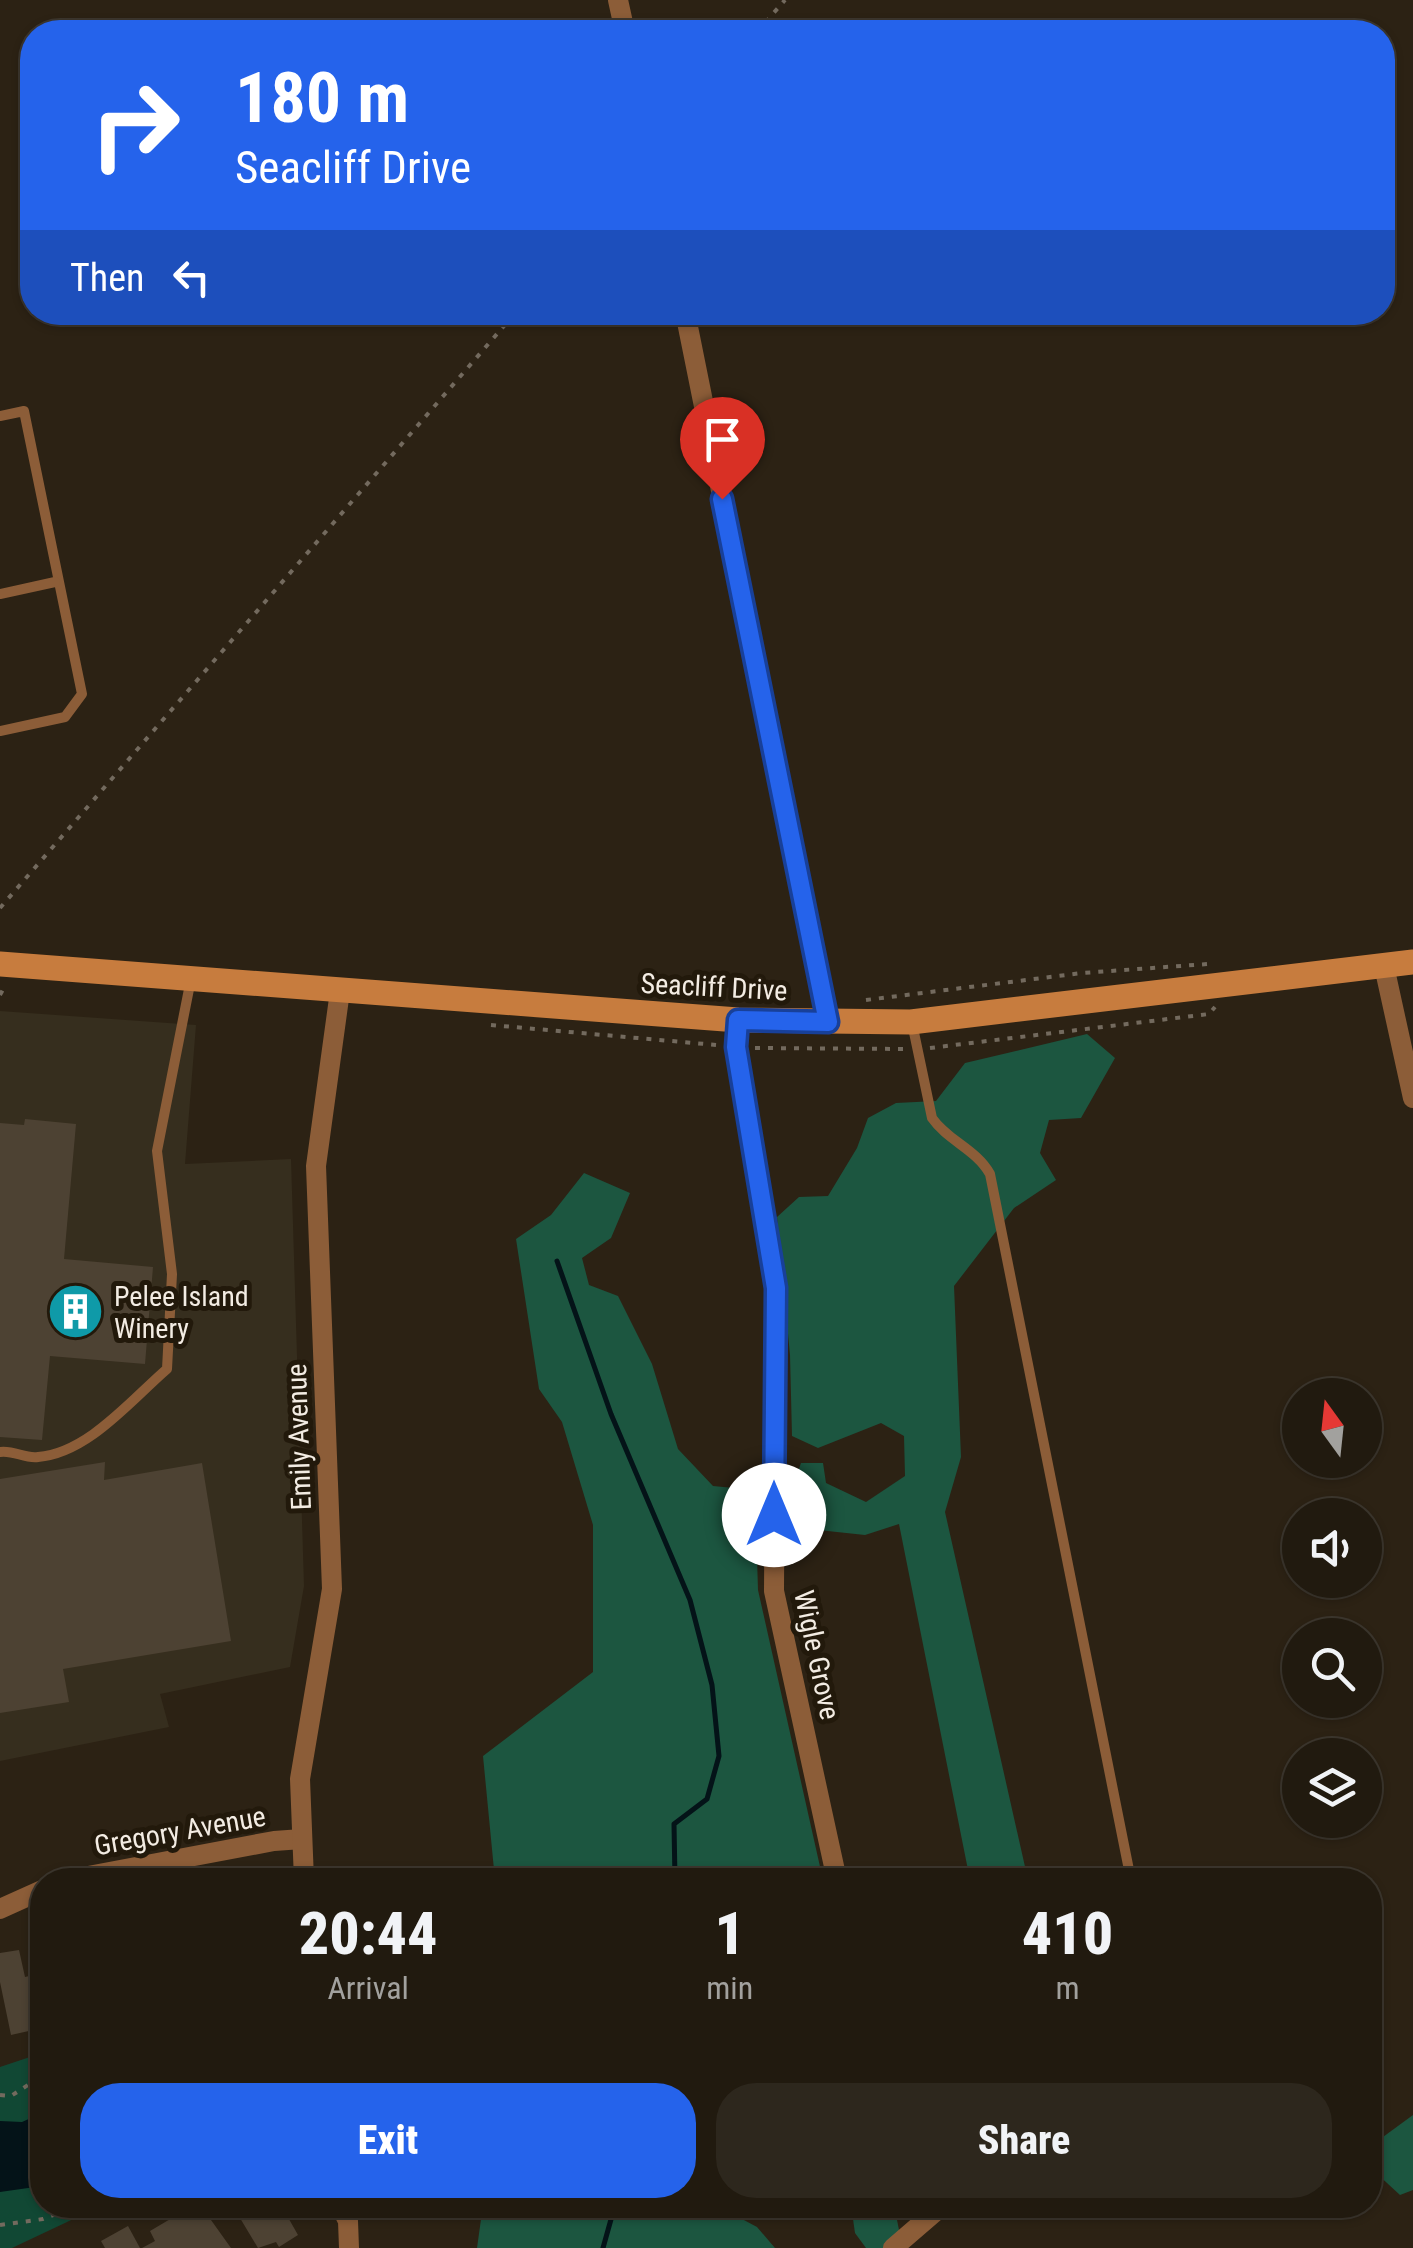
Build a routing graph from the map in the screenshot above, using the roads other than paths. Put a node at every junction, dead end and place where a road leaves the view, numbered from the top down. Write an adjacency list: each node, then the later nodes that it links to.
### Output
1 (688, 325): 12 (street)
2 (0, 416): 3 (lane)
3 (55, 582): 4 (lane); 5 (lane)
4 (0, 594)
5 (0, 731)
6 (1413, 962): 8 (main road, Seacliff Drive)
7 (5, 964): 9 (main road, Seacliff Drive)
8 (1384, 966): 13 (main road, Seacliff Drive); 14 (street)
9 (191, 976): 10 (main road, Seacliff Drive); 15 (lane)
10 (340, 991): 11 (main road, Seacliff Drive); 16 (street, Emily Avenue)
11 (738, 1020): 12 (main road, Seacliff Drive); 19 (street, Wigle Grove)
12 (828, 1022): 13 (main road, Seacliff Drive)
13 (912, 1022): 20 (lane)
14 (1413, 1098)
15 (0, 1452)
16 (302, 1840): 17 (street, Gregory Avenue); 18 (street, Emily Avenue)
17 (131, 1868)
18 (303, 1868)
19 (834, 1868)
20 (1129, 1868)
21 (30, 1895): 22 (street)
22 (0, 1908)
23 (346, 2218): 25 (street)
24 (920, 2218): 26 (street)
25 (348, 2248)
26 (892, 2248)

